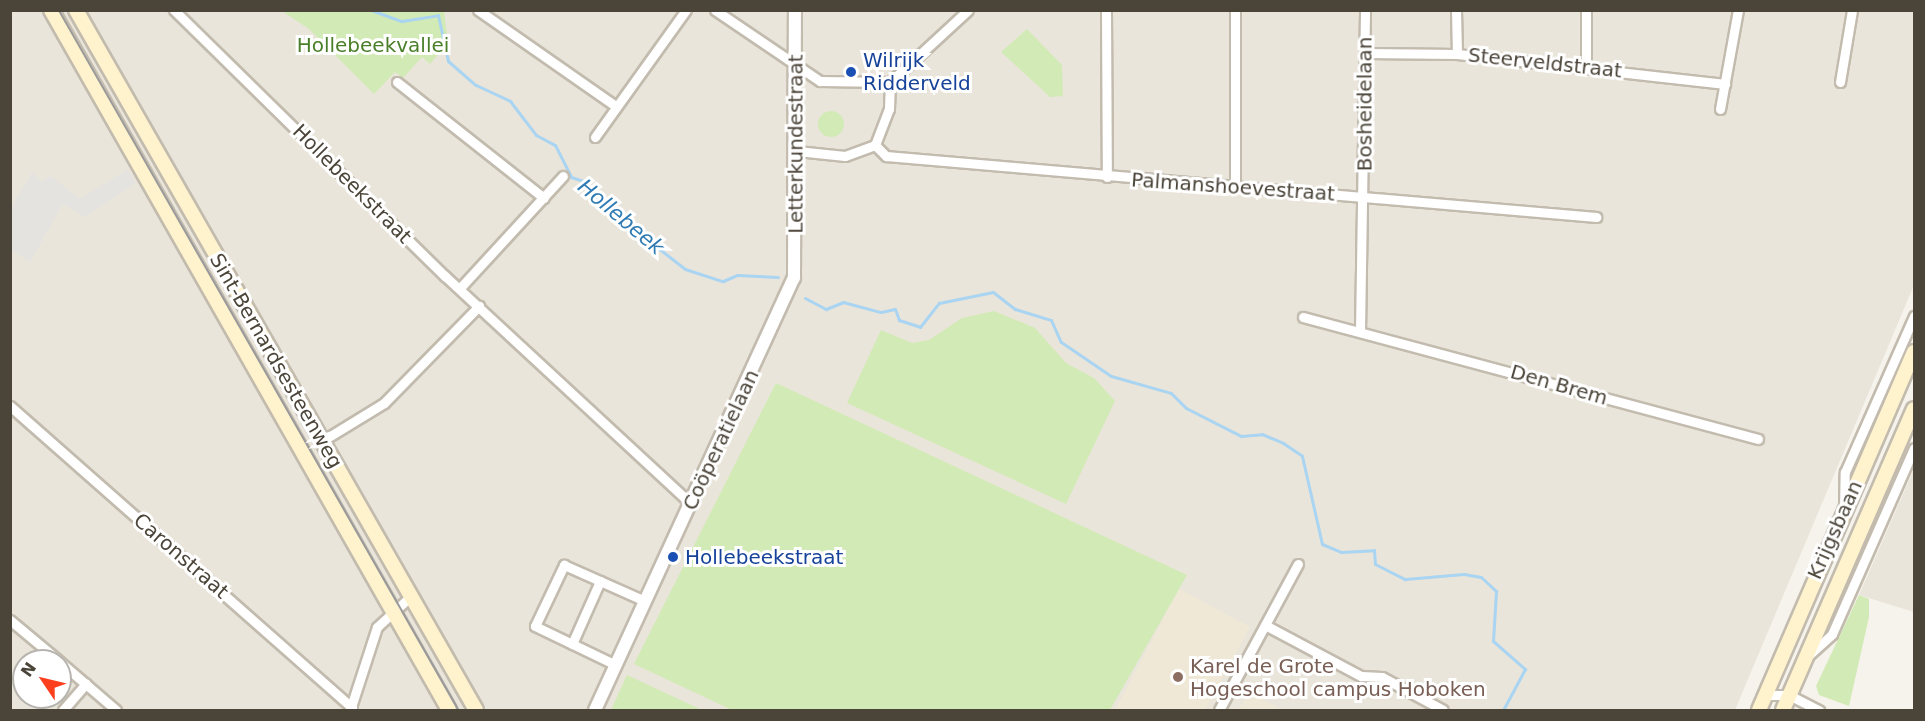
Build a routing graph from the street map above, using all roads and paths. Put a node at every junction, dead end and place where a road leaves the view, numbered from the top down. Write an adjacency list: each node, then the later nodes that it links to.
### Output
1 (51, 10): 53 (main road, Sint-Bernardsesteenweg)
2 (76, 10): 45 (main road, Sint-Bernardsesteenweg)
3 (174, 10): 36 (street, Hollebeekstraat)
4 (478, 10): 24 (street)
5 (686, 10): 24 (street)
6 (715, 10): 19 (street)
7 (795, 10): 19 (street, Letterkundestraat)
8 (968, 10): 21 (street)
9 (1106, 10): 30 (street)
10 (1234, 10): 31 (street)
11 (1365, 10): 16 (street, Bosheidelaan)
12 (1456, 10): 17 (street)
13 (1586, 10): 18 (street)
14 (1738, 10): 23 (street)
15 (1852, 10): 22 (street)
16 (1365, 53): 17 (street, Steerveldstraat); 32 (street, Bosheidelaan)
17 (1457, 54): 18 (street, Steerveldstraat)
18 (1586, 67): 23 (street, Steerveldstraat)
19 (796, 68): 21 (street); 28 (street, Letterkundestraat)
20 (397, 82): 33 (street)
21 (890, 82): 27 (street)
22 (1840, 82)
23 (1725, 84): 25 (street)
24 (617, 107): 26 (street)
25 (1720, 109)
26 (595, 136)
27 (875, 145): 28 (street); 30 (street, Palmanshoevestraat)
28 (797, 151): 35 (street, Letterkundestraat)
29 (563, 176): 33 (street)
30 (1107, 177): 31 (street, Palmanshoevestraat)
31 (1235, 187): 32 (street, Palmanshoevestraat)
32 (1362, 197): 34 (street, Palmanshoevestraat); 40 (street)
33 (544, 198): 36 (street)
34 (1596, 217)
35 (794, 278): 47 (street, Coöperatielaan)
36 (460, 288): 37 (street, Hollebeekstraat)
37 (479, 306): 45 (street); 47 (street, Hollebeekstraat)
38 (1914, 316): 48 (street)
39 (1303, 317): 40 (street, Den Brem)
40 (1360, 331): 44 (street, Den Brem)
41 (1914, 352): 48 (main road, Krijgsbaan)
42 (10, 406): 64 (street, Caronstraat)
43 (1914, 409): 58 (main road, Krijgsbaan)
44 (1758, 439)
45 (322, 441): 51 (main road, Sint-Bernardsesteenweg)
46 (1914, 448): 58 (street)
47 (690, 504): 52 (street, Coöperatielaan)
48 (1844, 511): 62 (main road, Krijgsbaan)
49 (1298, 564): 55 (street)
50 (600, 581): 52 (street); 56 (street); 56 (street)
51 (411, 596): 53 (street); 69 (main road, Sint-Bernardsesteenweg)
52 (645, 601): 59 (street, Coöperatielaan)
53 (392, 610): 64 (street); 68 (main road, Sint-Bernardsesteenweg)
54 (10, 620): 57 (street)
55 (1265, 625): 71 (street); 72 (street)
56 (572, 644): 59 (street)
57 (44, 649)
58 (1803, 660): 63 (main road, Krijgsbaan)
59 (616, 665): 70 (street, Coöperatielaan)
60 (72, 673): 61 (street)
61 (86, 684): 66 (street); 67 (street)
62 (1765, 695): 63 (street); 65 (street); 73 (main road, Krijgsbaan)
63 (1789, 695): 65 (main road, Krijgsbaan); 74 (street)
64 (351, 709)
65 (1784, 710)
66 (63, 711)
67 (116, 711)
68 (449, 711)
69 (476, 711)
70 (595, 711)
71 (1219, 711)
72 (1443, 711)
73 (1759, 711)
74 (1819, 711)

